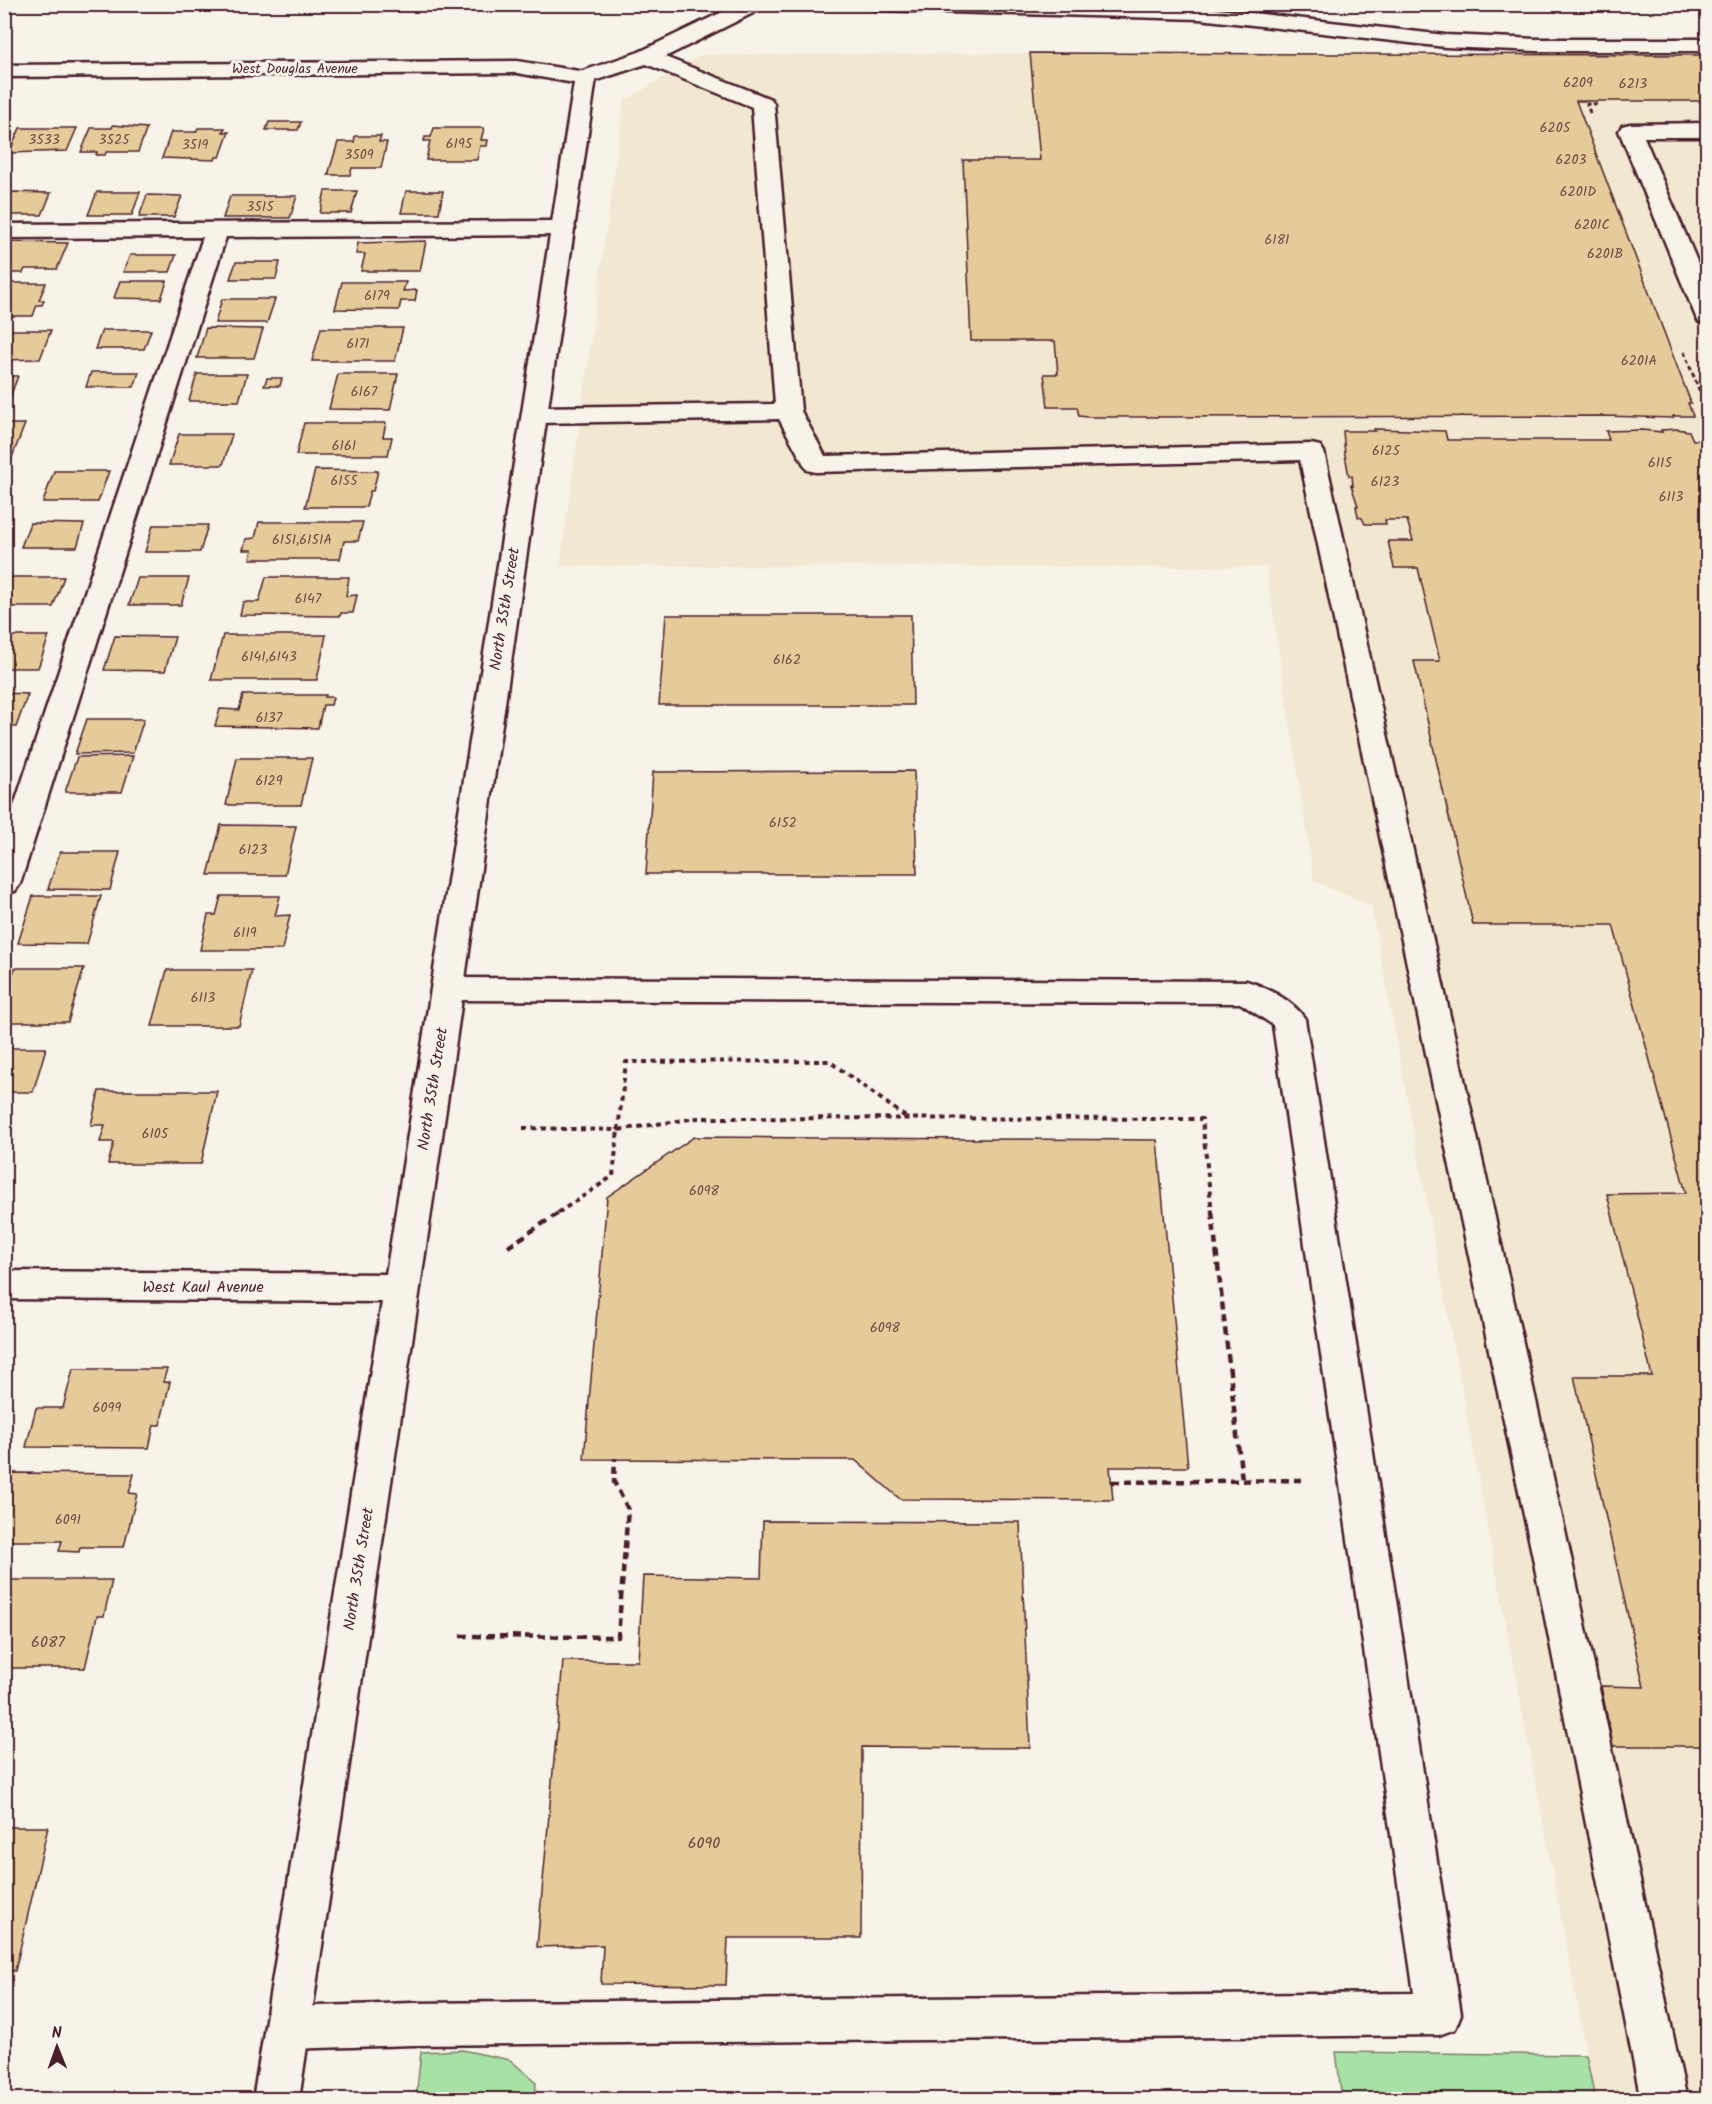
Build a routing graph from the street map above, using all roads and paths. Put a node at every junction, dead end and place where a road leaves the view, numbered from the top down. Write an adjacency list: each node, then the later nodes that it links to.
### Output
1 (756, 4): 4 (street)
2 (877, 4): 3 (street)
3 (1707, 45)
4 (646, 57): 6 (street); 12 (street)
5 (4, 71): 6 (street, West Douglas Avenue)
6 (585, 78): 8 (street, North 35th Street)
7 (1707, 130): 11 (street)
8 (563, 228): 9 (street); 13 (street, North 35th Street)
9 (217, 230): 10 (street); 14 (street)
10 (4, 231)
11 (1707, 317)
12 (788, 411): 13 (street); 29 (street)
13 (535, 415): 15 (street, North 35th Street)
14 (4, 884)
15 (448, 989): 21 (street, North 35th Street); 24 (street)
16 (908, 1119): 18 (path); 18 (path); 23 (path)
17 (523, 1128): 18 (path)
18 (618, 1130): 19 (path)
19 (508, 1247)
20 (4, 1285): 21 (street, West Kaul Avenue)
21 (402, 1288): 27 (street, North 35th Street)
22 (615, 1458): 26 (path)
23 (1242, 1480): 24 (path); 25 (path)
24 (1359, 1480): 27 (street)
25 (1112, 1482)
26 (460, 1636)
27 (287, 2028): 28 (street, North 35th Street)
28 (276, 2100)
29 (1664, 2100)

